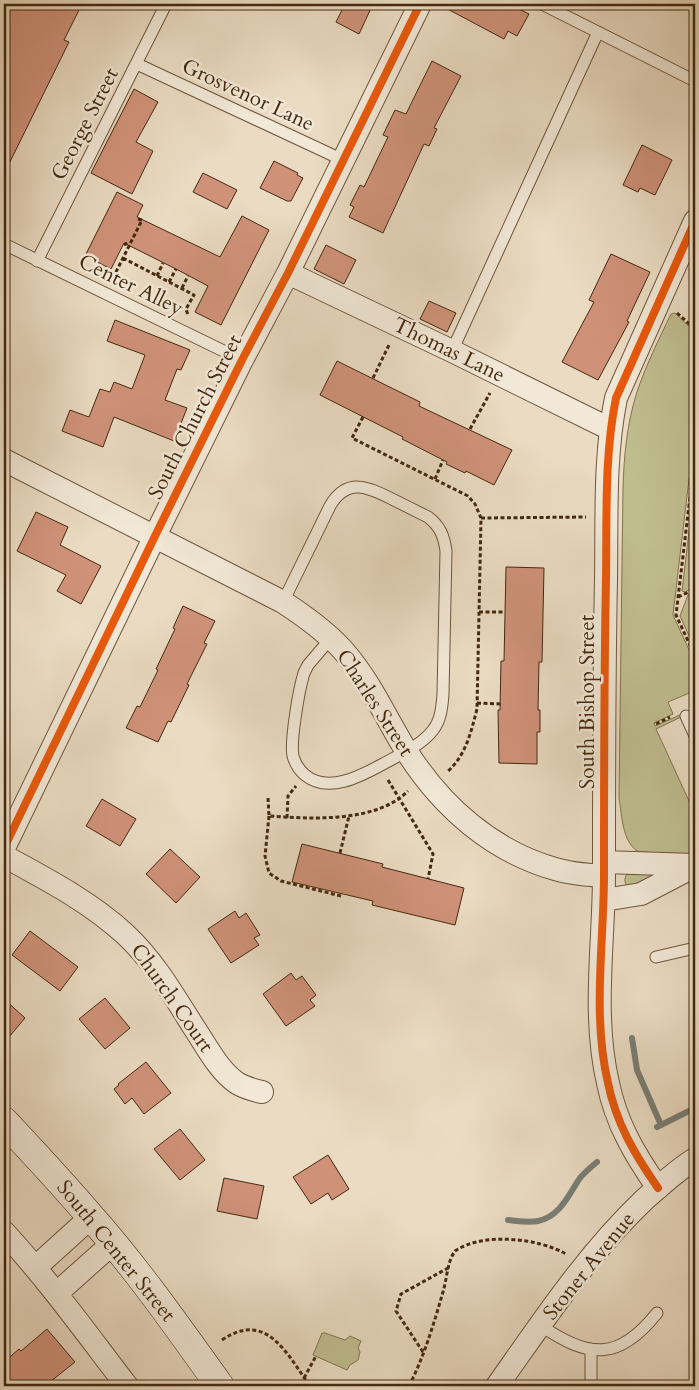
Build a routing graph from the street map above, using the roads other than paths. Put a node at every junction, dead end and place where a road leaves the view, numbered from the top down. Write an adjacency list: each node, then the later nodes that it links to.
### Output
1 (166, 4): 5 (lane, George Street)
2 (420, 4): 7 (street, South Church Street)
3 (542, 4): 4 (lane)
4 (598, 32): 6 (lane); 12 (lane)
5 (137, 64): 7 (lane, Grosvenor Lane); 10 (lane, George Street)
6 (695, 81)
7 (343, 160): 11 (street, South Church Street)
8 (695, 221): 14 (street, South Bishop Street)
9 (4, 244): 10 (lane, Center Alley)
10 (37, 261): 13 (lane, Center Alley)
11 (288, 273): 12 (street, Thomas Lane); 13 (street, South Church Street)
12 (452, 351): 14 (street, Thomas Lane)
13 (242, 360): 16 (street, South Church Street)
14 (610, 429): 25 (street, South Bishop Street)
15 (4, 460): 16 (street, Charles Street)
16 (155, 536): 17 (street, Charles Street); 22 (street, South Church Street)
17 (283, 602): 18 (street, Charles Street); 21 (lane)
18 (331, 638): 21 (street, Charles Street); 21 (lane)
19 (686, 716): 20 (lane)
20 (695, 736)
21 (406, 750): 25 (street, Charles Street)
22 (4, 848)
23 (4, 856): 29 (street, Church Court)
24 (695, 865): 25 (street, Charles Street); 26 (street)
25 (604, 869): 26 (street, South Bishop Street)
26 (604, 900): 32 (street, South Bishop Street)
27 (695, 948): 28 (lane)
28 (656, 957)
29 (262, 1092)
30 (4, 1121): 33 (street, South Center Street)
31 (695, 1159): 32 (street, Stoner Avenue)
32 (658, 1188): 39 (street, Stoner Avenue)
33 (92, 1217): 35 (street, South Center Street); 36 (street)
34 (4, 1232): 36 (street)
35 (113, 1244): 37 (street); 42 (street, South Center Street)
36 (36, 1267): 37 (street)
37 (57, 1293): 41 (street)
38 (658, 1313): 40 (lane)
39 (540, 1325): 40 (lane); 43 (street, Stoner Avenue)
40 (591, 1349): 44 (lane)
41 (127, 1386)
42 (220, 1386)
43 (497, 1386)
44 (591, 1386)

